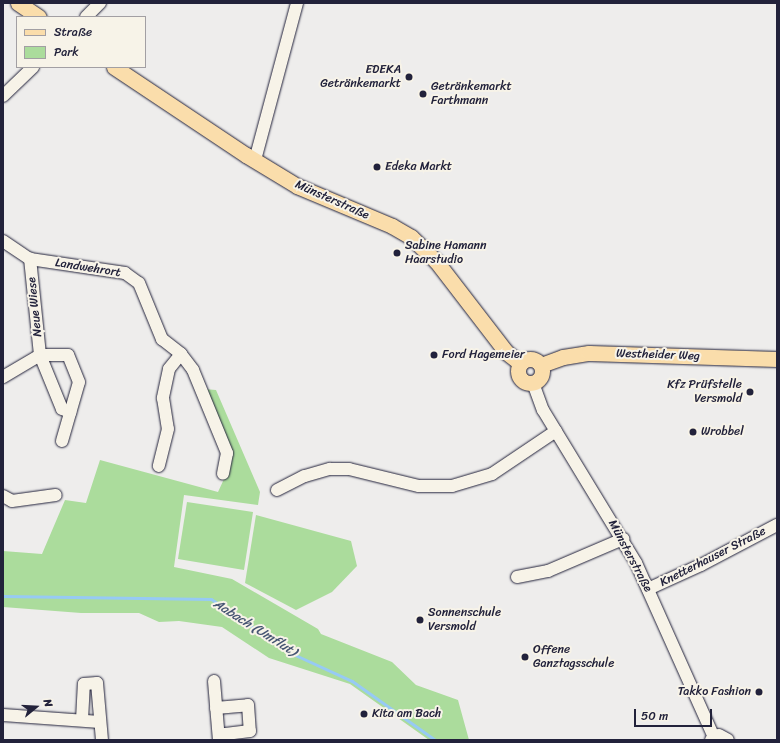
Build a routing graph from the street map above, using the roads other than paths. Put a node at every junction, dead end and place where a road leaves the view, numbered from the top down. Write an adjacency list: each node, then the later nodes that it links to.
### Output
1 (18, 3): 4 (main road)
2 (100, 3): 5 (street)
3 (297, 3): 9 (street)
4 (38, 16)
5 (87, 16)
6 (32, 68): 8 (street)
7 (116, 68): 9 (main road, Münsterstraße)
8 (3, 96)
9 (255, 160): 15 (main road, Münsterstraße)
10 (5, 247): 11 (street, Landwehrort)
11 (30, 259): 12 (street, Landwehrort); 13 (street, Neue Wiese)
12 (181, 354): 22 (street); 23 (street, Landwehrort)
13 (40, 355): 17 (street); 19 (street, Neue Wiese); 19 (street)
14 (777, 360): 16 (main road, Westheider Weg)
15 (520, 363): 16 (main road); 18 (main road)
16 (541, 365): 18 (main road)
17 (3, 377)
18 (533, 383): 20 (street, Münsterstraße)
19 (70, 412): 21 (street)
20 (556, 431): 24 (street); 28 (street, Münsterstraße)
21 (62, 441)
22 (159, 466)
23 (223, 474)
24 (277, 490)
25 (56, 494): 26 (street)
26 (3, 496)
27 (777, 525): 30 (street, Knetterhauser Straße)
28 (623, 539): 29 (street); 30 (street, Münsterstraße)
29 (517, 578)
30 (648, 589): 37 (street, Münsterstraße)
31 (214, 681): 32 (street)
32 (216, 708): 36 (street); 36 (street)
33 (3, 715): 34 (street)
34 (82, 720): 35 (street); 35 (street)
35 (100, 722): 38 (street)
36 (219, 738)
37 (712, 738): 39 (street)
38 (102, 740)
39 (728, 740)

